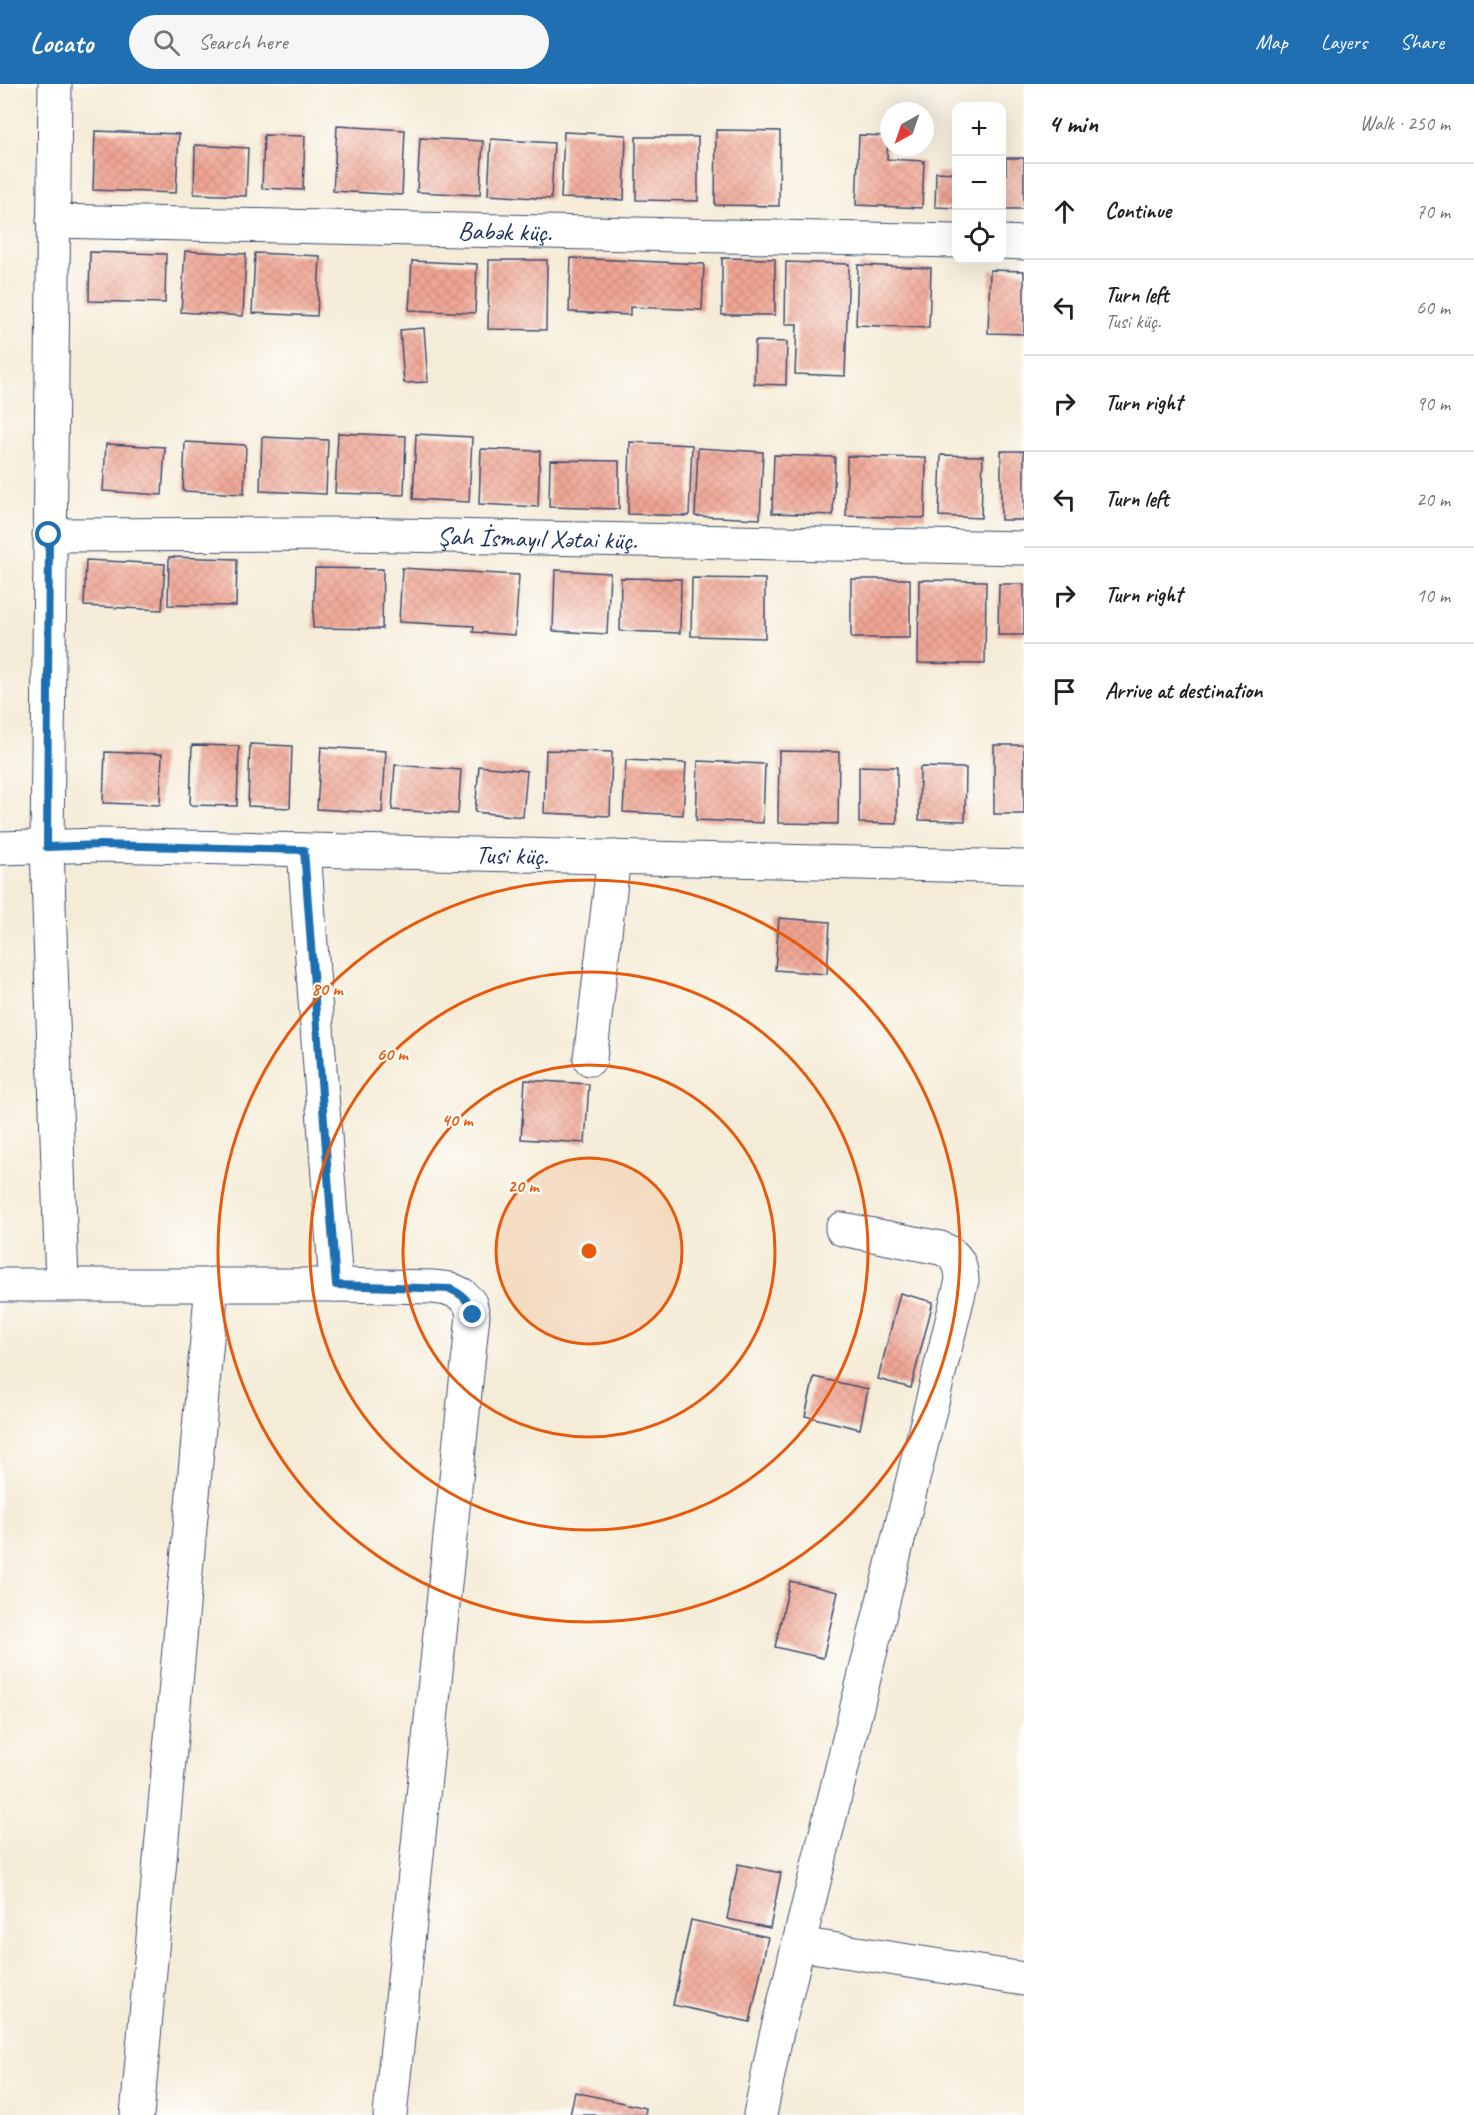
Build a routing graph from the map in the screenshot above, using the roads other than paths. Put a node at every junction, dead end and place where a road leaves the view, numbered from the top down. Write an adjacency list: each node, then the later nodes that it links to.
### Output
1 (55, 84): 2 (street)
2 (53, 221): 3 (street, Babək küç.); 6 (street)
3 (952, 241)
4 (1006, 242): 5 (street)
5 (1024, 243)
6 (49, 535): 7 (street, Şah İsmayıl Xətai küç.); 8 (street)
7 (1024, 548)
8 (47, 847): 9 (street, Tusi küç.); 10 (street, Tusi küç.); 15 (street)
9 (0, 848)
10 (304, 850): 11 (street, Tusi küç.); 18 (street)
11 (614, 857): 12 (street, Tusi küç.); 13 (street)
12 (1024, 867)
13 (590, 1059)
14 (842, 1228): 19 (street)
15 (62, 1283): 16 (street); 17 (street)
16 (212, 1284): 18 (street); 21 (street)
17 (0, 1285)
18 (336, 1285): 22 (street)
19 (799, 1944): 20 (street); 23 (street)
20 (1024, 1979)
21 (136, 2115)
22 (390, 2115)
23 (760, 2115)

